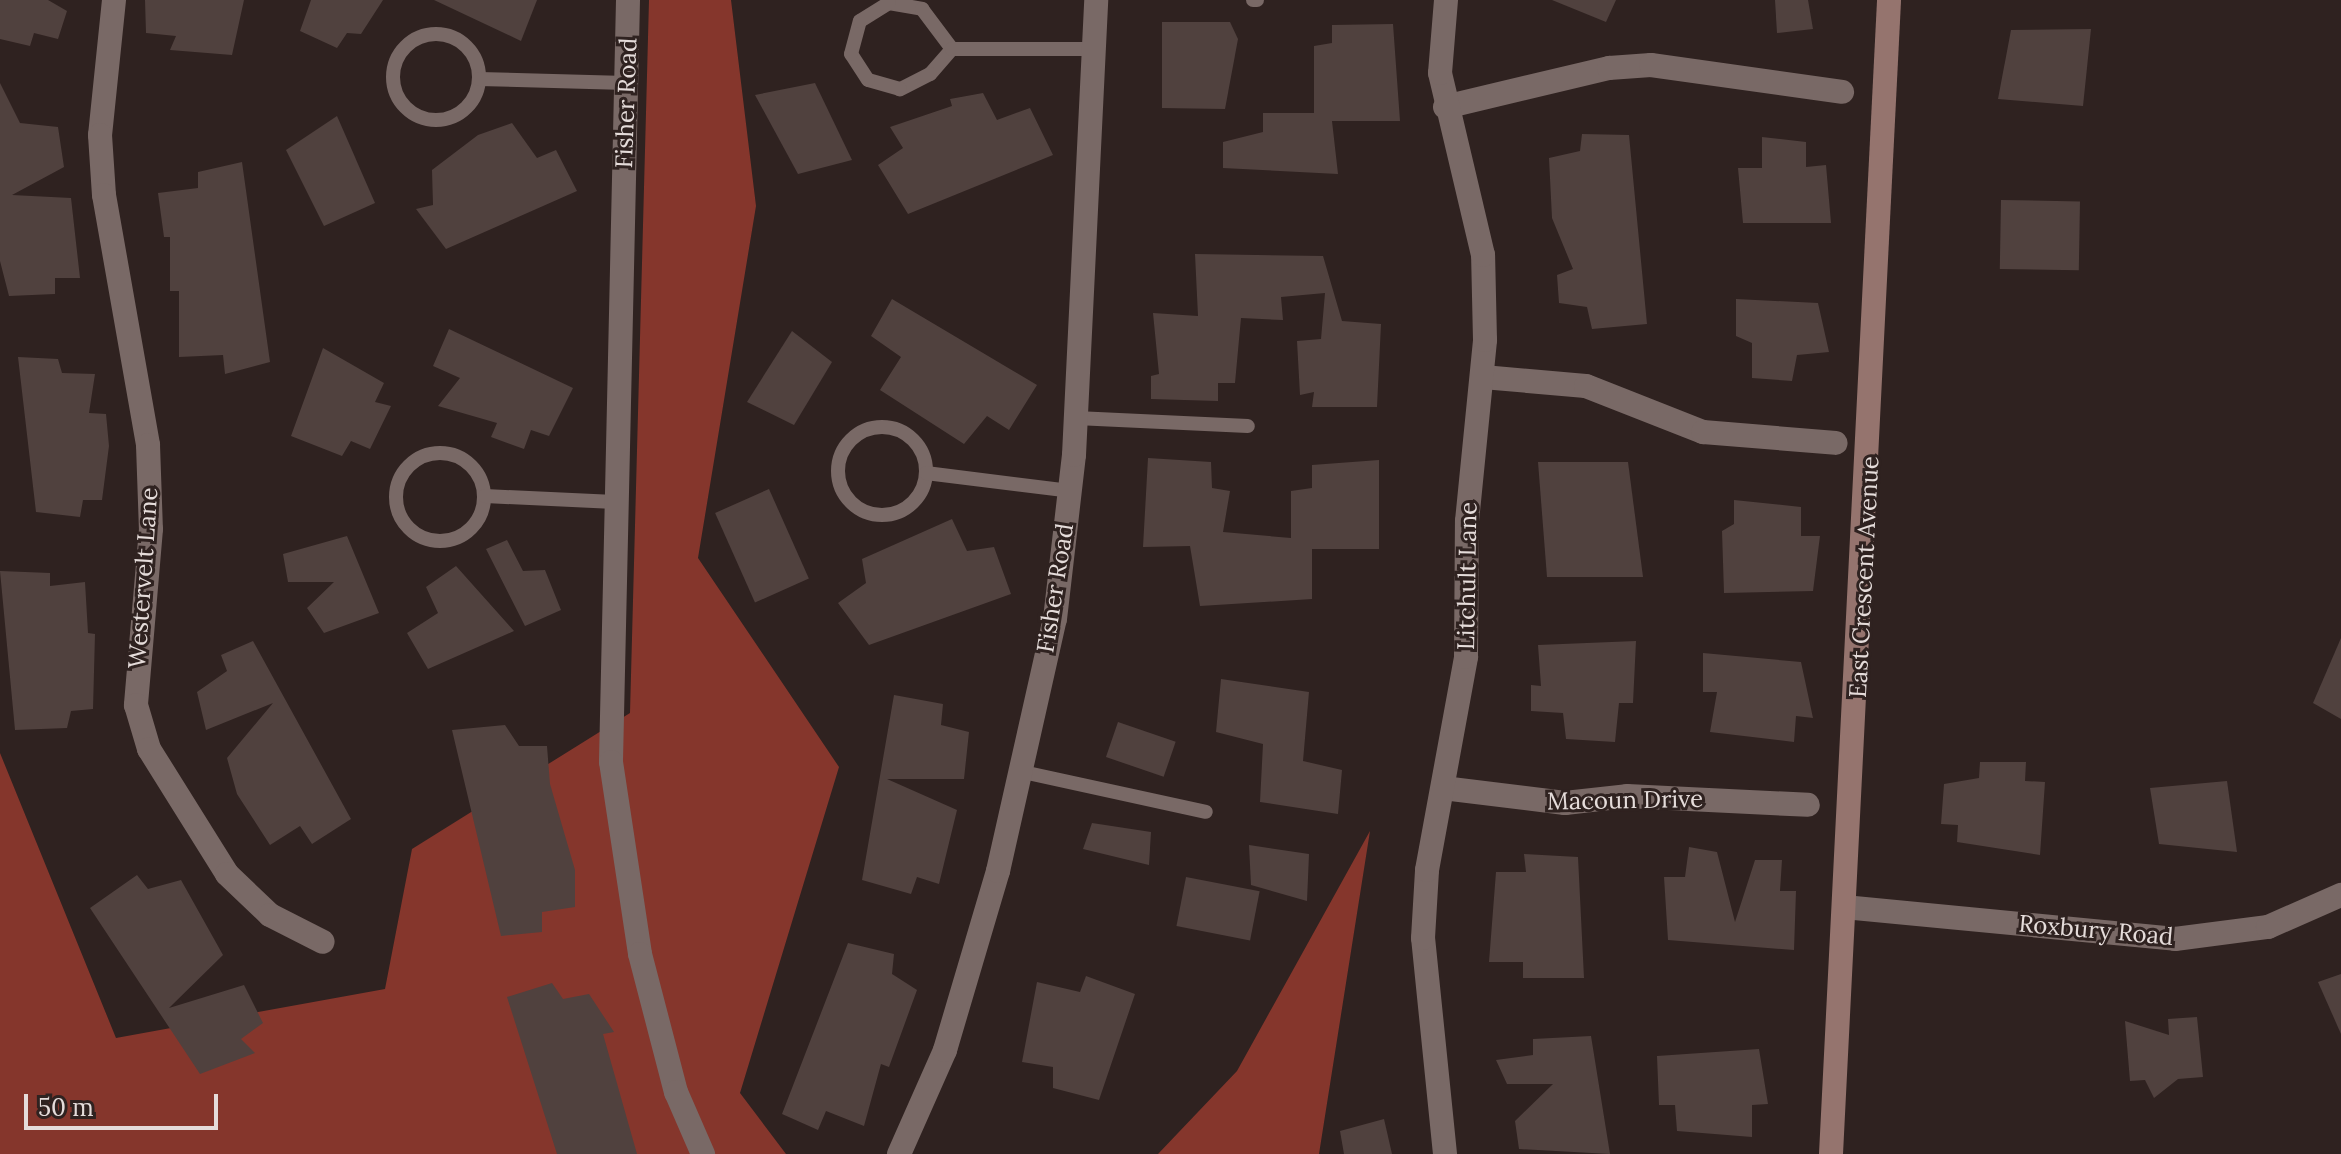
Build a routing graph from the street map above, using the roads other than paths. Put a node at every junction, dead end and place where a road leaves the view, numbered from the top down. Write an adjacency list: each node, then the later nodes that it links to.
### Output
1 (114, 0): 26 (street, Westervelt Lane)
2 (628, 0): 9 (street, Fisher Road)
3 (1096, 0): 7 (street, Fisher Road)
4 (1446, 0): 11 (street, Litchult Lane)
5 (1889, 0): 25 (street, East Crescent Avenue)
6 (952, 49): 6 (lane); 7 (lane)
7 (1095, 49): 13 (street, Fisher Road)
8 (479, 79): 8 (lane); 9 (lane)
9 (626, 83): 19 (street, Fisher Road)
10 (1842, 92): 11 (street)
11 (1445, 107): 12 (street, Litchult Lane)
12 (1483, 377): 15 (street); 21 (street, Litchult Lane)
13 (1076, 418): 14 (lane); 17 (street, Fisher Road)
14 (1248, 426)
15 (1836, 443)
16 (926, 473): 16 (lane); 17 (lane)
17 (1070, 491): 20 (street, Fisher Road)
18 (485, 496): 18 (lane); 19 (lane)
19 (615, 502): 27 (street, Fisher Road)
20 (1023, 772): 23 (lane); 28 (street, Fisher Road)
21 (1443, 788): 22 (street, Macoun Drive); 29 (street, Litchult Lane)
22 (1808, 805)
23 (1206, 812)
24 (2341, 895): 25 (street, Roxbury Road)
25 (1844, 907): 30 (street, East Crescent Avenue)
26 (323, 942)
27 (703, 1154)
28 (899, 1154)
29 (1445, 1154)
30 (1831, 1154)

